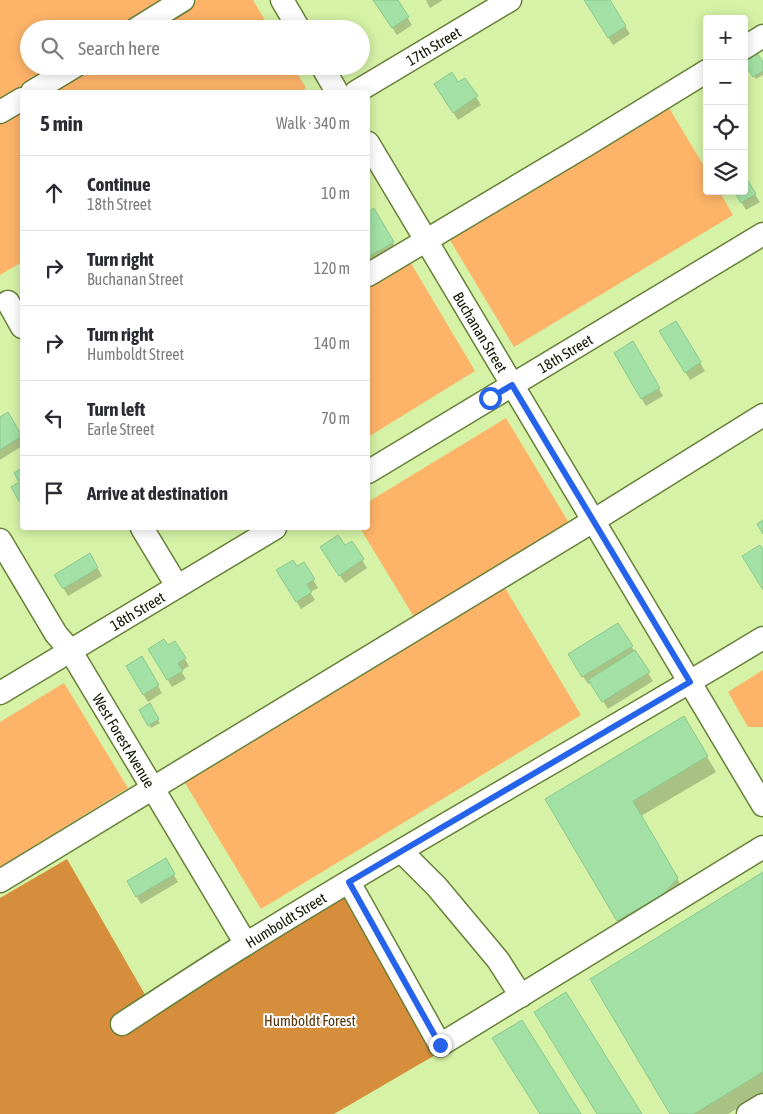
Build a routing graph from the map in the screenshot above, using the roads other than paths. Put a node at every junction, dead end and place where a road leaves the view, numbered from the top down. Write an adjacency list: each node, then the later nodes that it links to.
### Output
1 (183, 0): 4 (street)
2 (282, 0): 5 (street)
3 (510, 0): 13 (street, 17th Street)
4 (151, 20)
5 (294, 20)
6 (763, 36): 7 (street)
7 (748, 45)
8 (703, 73): 18 (street)
9 (60, 75): 11 (street)
10 (327, 75): 12 (street)
11 (35, 90)
12 (336, 90)
13 (359, 90)
14 (20, 99): 15 (street)
15 (0, 112)
16 (370, 146): 18 (street, Buchanan Street)
17 (763, 234): 22 (street, 18th Street)
18 (426, 240): 19 (street); 22 (street, Buchanan Street)
19 (370, 274)
20 (10, 301): 21 (street)
21 (20, 323)
22 (512, 385): 24 (street, 18th Street); 25 (street, Buchanan Street)
23 (763, 415): 25 (street)
24 (370, 471)
25 (593, 521): 32 (street, Buchanan Street); 34 (street)
26 (143, 530): 29 (street)
27 (272, 530): 29 (street, 18th Street)
28 (0, 540): 31 (street, West Forest Avenue)
29 (177, 586): 31 (street, 18th Street)
30 (763, 638): 32 (street, Humboldt Street)
31 (70, 650): 33 (street, 18th Street); 34 (street, West Forest Avenue)
32 (690, 682): 35 (street, Buchanan Street); 37 (street, Humboldt Street)
33 (0, 693)
34 (153, 788): 38 (street); 40 (street, West Forest Avenue)
35 (763, 805)
36 (763, 847): 41 (street)
37 (401, 851): 39 (street, Humboldt Street); 41 (street)
38 (0, 880)
39 (349, 882): 40 (street, Humboldt Street); 41 (street)
40 (246, 944): 42 (street, Humboldt Street)
41 (521, 996)
42 (122, 1024)
43 (763, 1105): 44 (street)
44 (748, 1114)

